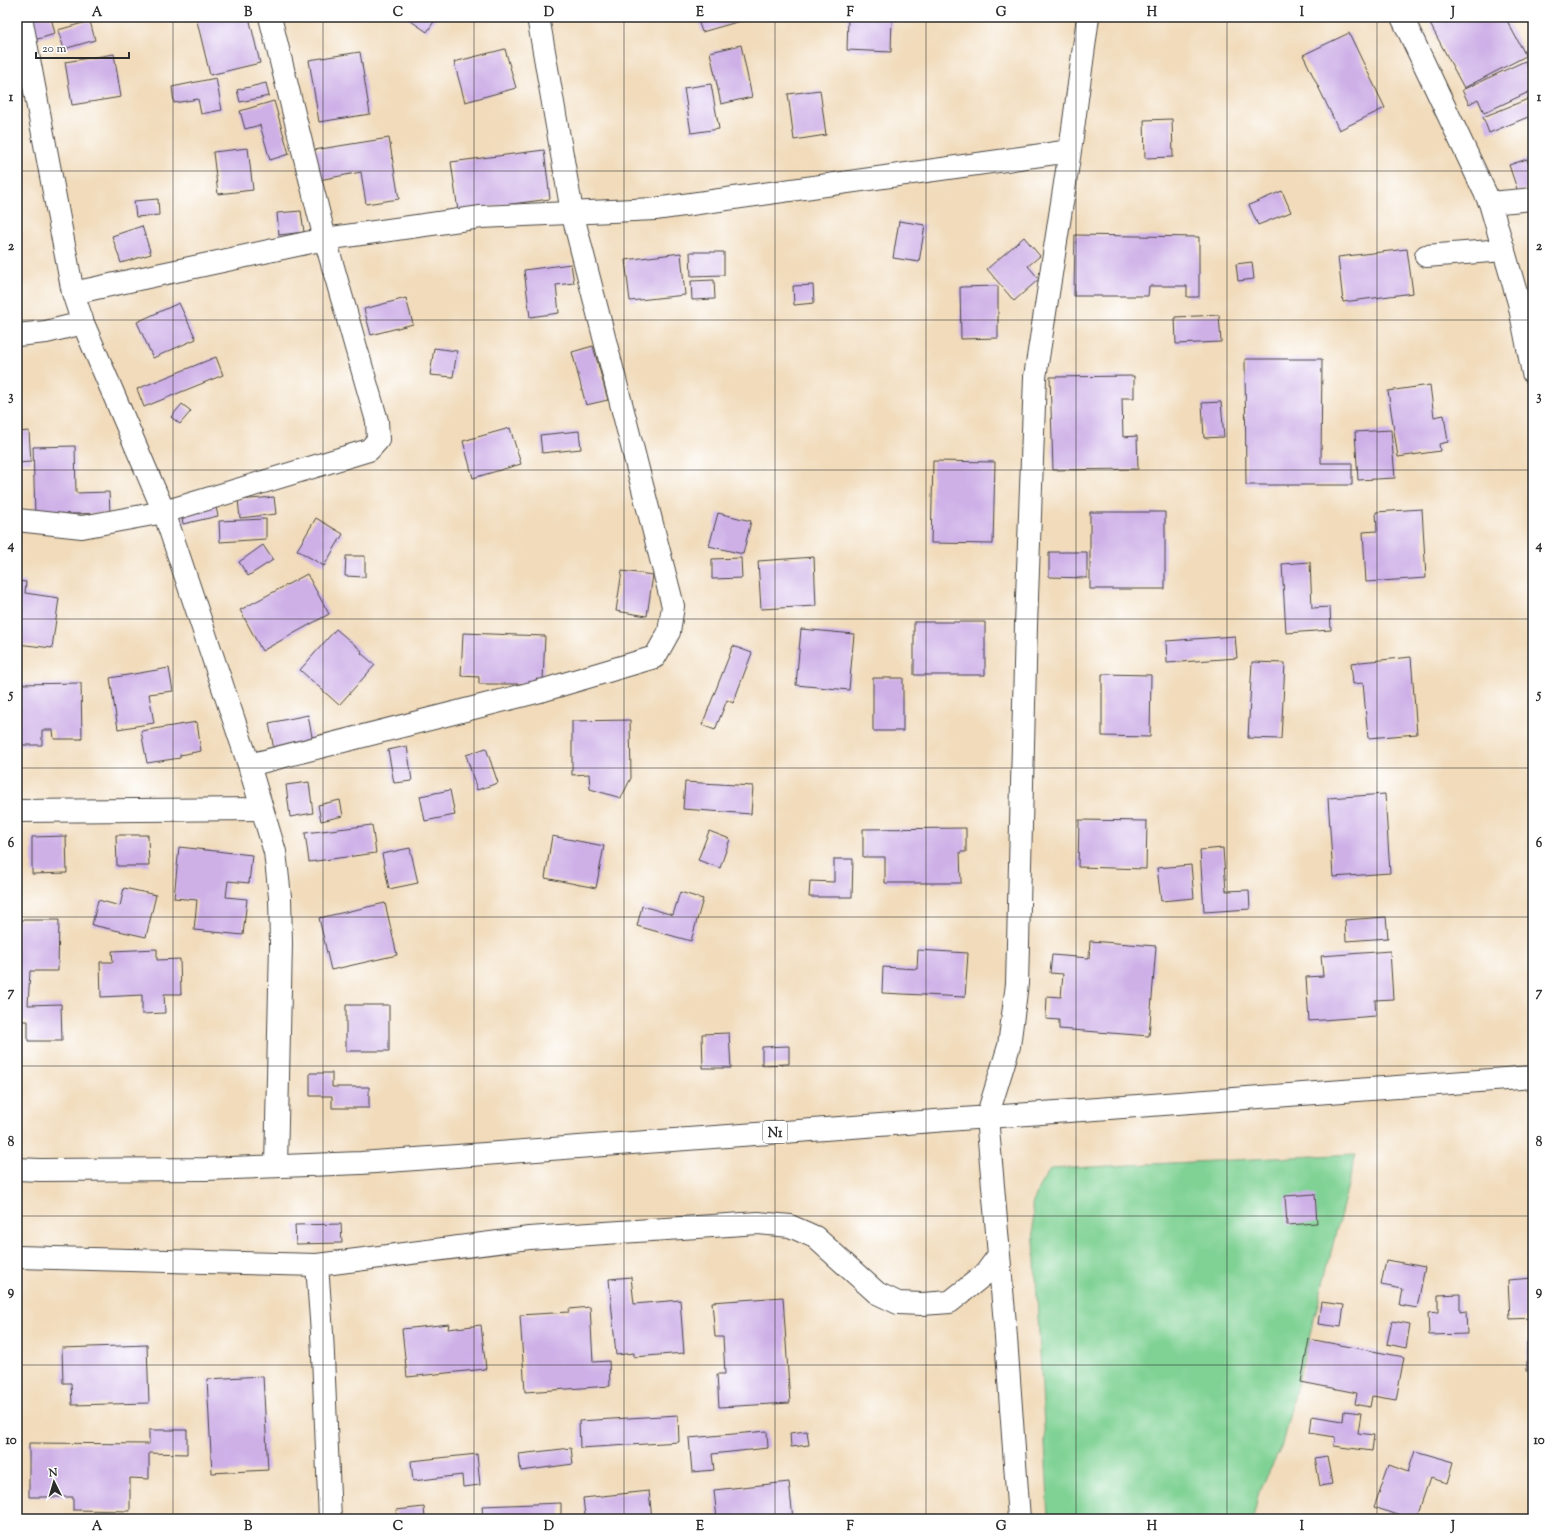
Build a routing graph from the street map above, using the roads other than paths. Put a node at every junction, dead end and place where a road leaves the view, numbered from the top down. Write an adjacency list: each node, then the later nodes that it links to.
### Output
1 (21, 17): 13 (main road)
2 (270, 17): 10 (main road)
3 (538, 17): 9 (main road)
4 (1088, 17): 6 (main road)
5 (1402, 17): 8 (main road)
6 (1070, 151): 9 (main road); 24 (main road)
7 (1533, 199): 8 (main road)
8 (1490, 203): 11 (main road)
9 (572, 212): 10 (main road); 20 (main road)
10 (326, 239): 13 (main road); 18 (main road)
11 (1504, 250): 12 (main road); 14 (main road)
12 (1426, 256)
13 (73, 293): 15 (main road)
14 (1526, 302): 17 (main road)
15 (83, 323): 16 (main road); 18 (main road)
16 (17, 335)
17 (1533, 373)
18 (164, 512): 19 (main road); 20 (main road)
19 (17, 520)
20 (249, 765): 21 (main road)
21 (262, 809): 22 (main road); 25 (main road)
22 (17, 811)
23 (1533, 1078): 24 (main road, N1)
24 (987, 1117): 25 (main road, N1); 27 (main road)
25 (276, 1166): 26 (main road, N1)
26 (17, 1169)
27 (999, 1255): 29 (main road); 31 (main road)
28 (17, 1257): 29 (main road)
29 (317, 1265): 30 (main road)
30 (330, 1519)
31 (1019, 1519)

